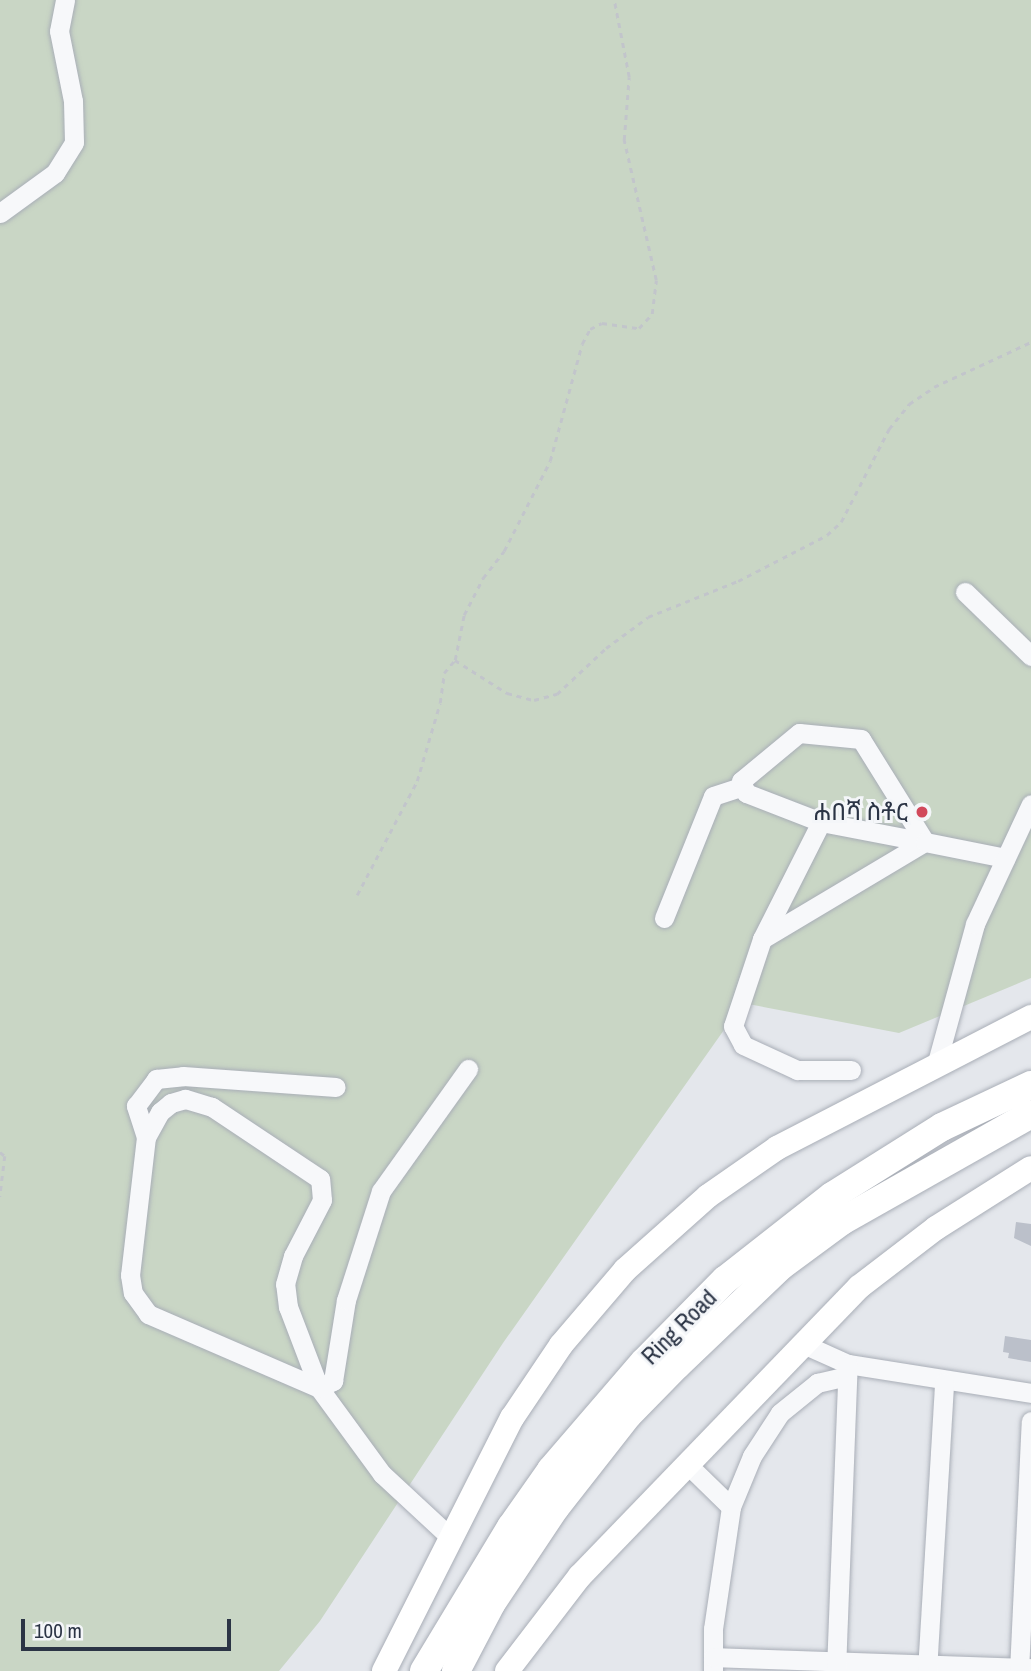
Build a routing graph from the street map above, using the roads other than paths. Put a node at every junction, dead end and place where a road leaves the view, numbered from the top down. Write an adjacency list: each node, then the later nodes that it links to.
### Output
1 (65, 0): 2 (street)
2 (0, 213)
3 (965, 592): 4 (street)
4 (1031, 656)
5 (741, 787): 7 (street); 8 (street); 10 (street)
6 (1031, 804): 9 (street)
7 (821, 822): 8 (street); 11 (street)
8 (925, 842): 9 (street); 11 (street)
9 (1005, 858): 13 (street)
10 (664, 918)
11 (762, 939): 15 (street)
12 (1031, 1017): 13 (main road)
13 (937, 1062): 29 (main road)
14 (468, 1069): 24 (street)
15 (851, 1070)
16 (1031, 1085): 35 (highway, Ring Road)
17 (336, 1087): 19 (street)
18 (1031, 1114): 36 (highway, Ring Road)
19 (146, 1137): 24 (street); 24 (street)
20 (1031, 1168): 21 (main road)
21 (801, 1343): 22 (street); 27 (main road)
22 (847, 1370): 23 (street); 28 (street); 31 (street)
23 (944, 1382): 25 (street); 32 (street)
24 (319, 1388): 29 (street)
25 (1031, 1393)
26 (1031, 1422): 33 (street)
27 (688, 1465): 28 (street); 37 (main road)
28 (731, 1507): 30 (street)
29 (450, 1537): 34 (main road)
30 (713, 1664): 31 (street)
31 (837, 1665): 32 (street)
32 (927, 1667): 33 (street)
33 (1023, 1669)
34 (384, 1671)
35 (424, 1671)
36 (456, 1671)
37 (507, 1671)

